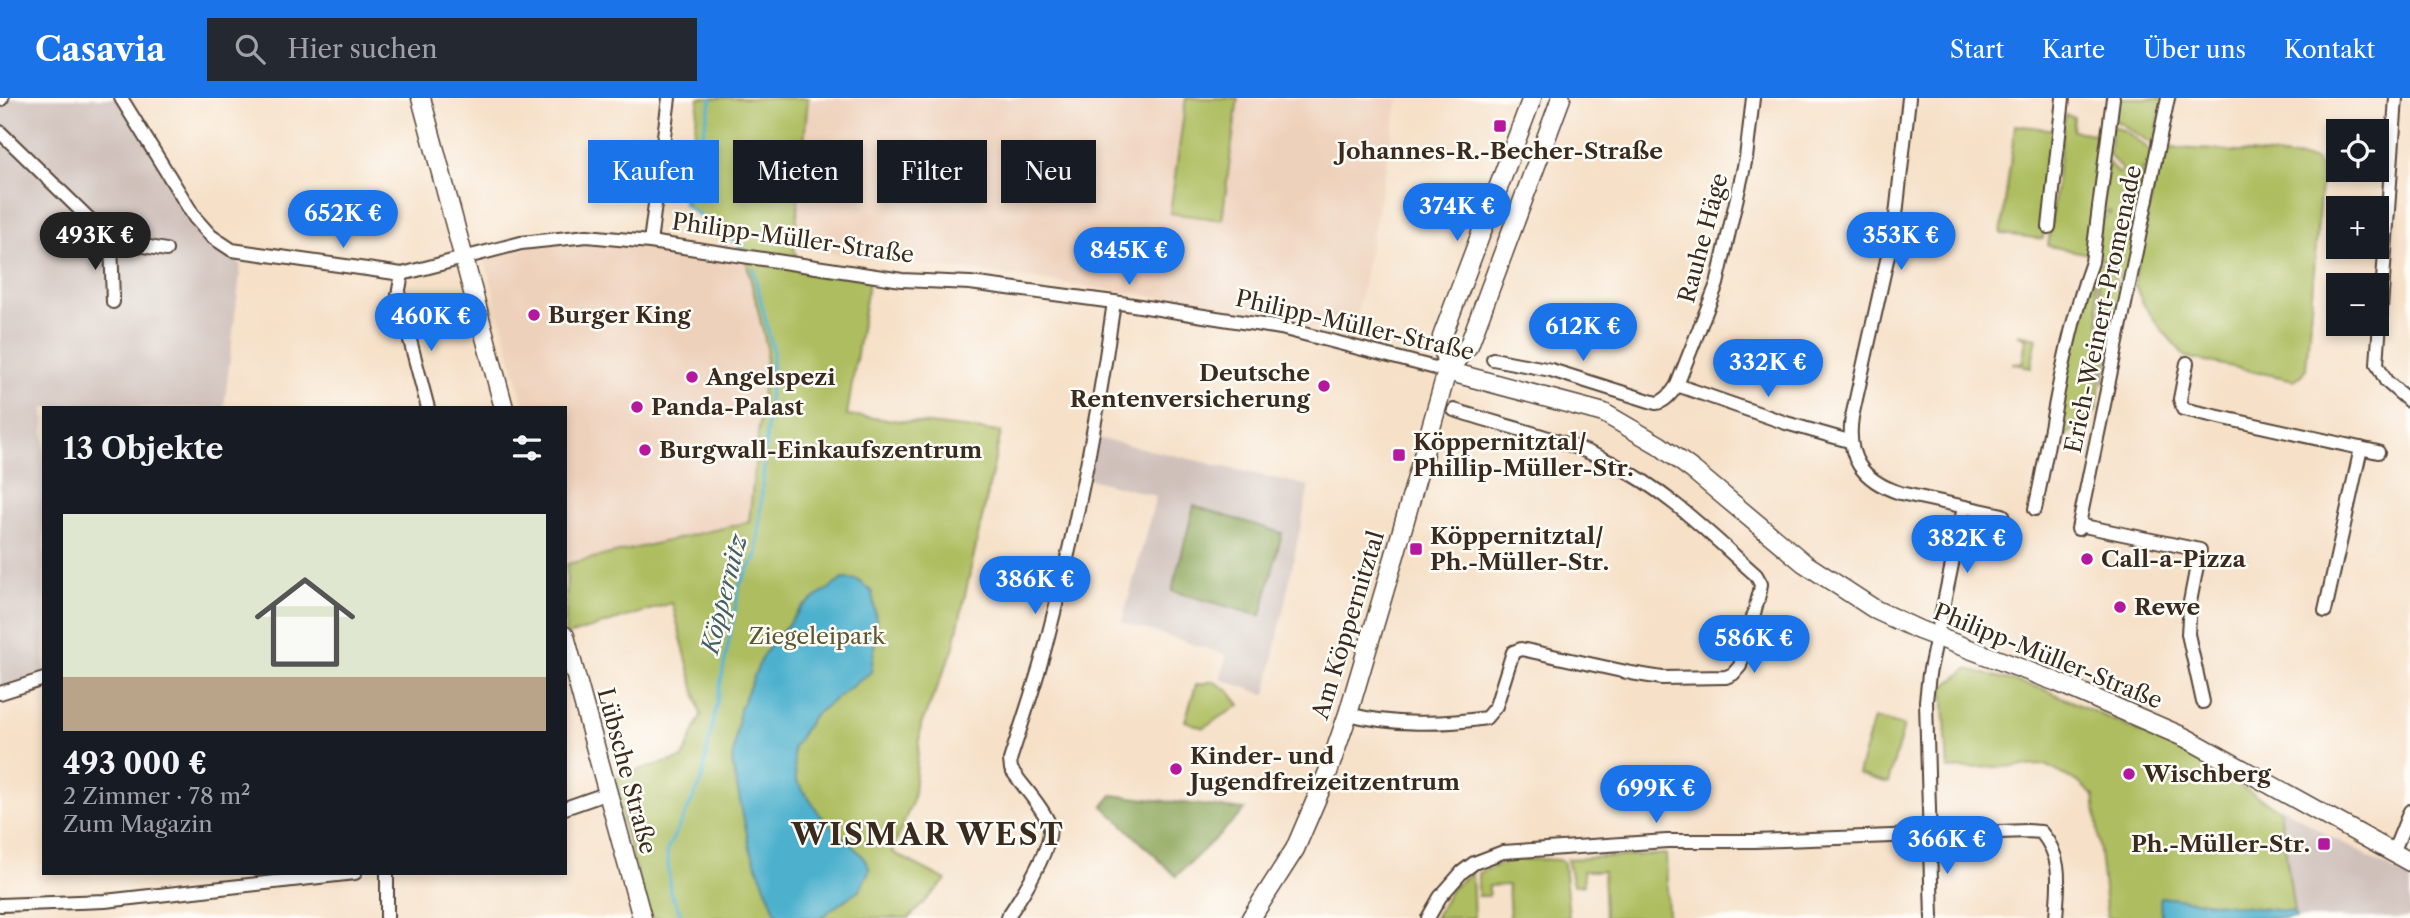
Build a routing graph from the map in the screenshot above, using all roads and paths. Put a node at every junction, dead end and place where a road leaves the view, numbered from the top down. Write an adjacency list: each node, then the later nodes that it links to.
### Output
1 (121, 98): 18 (street)
2 (421, 98): 17 (street)
3 (669, 98): 15 (street)
4 (1532, 98): 23 (street)
5 (1561, 98): 23 (street)
6 (1753, 98): 24 (street, Rauhe Häge)
7 (1909, 98): 29 (street)
8 (2063, 98): 13 (street)
9 (2113, 98): 33 (street, Erich-Weinert-Promenade)
10 (2168, 98): 40 (street, Erich-Weinert-Promenade)
11 (2396, 98): 25 (street)
12 (0, 132): 14 (street)
13 (2049, 227)
14 (111, 240): 16 (street); 19 (street)
15 (650, 242): 17 (street, Philipp-Müller-Straße); 20 (street, Philipp-Müller-Straße)
16 (166, 250)
17 (464, 259): 18 (street, Philipp-Müller-Straße); 27 (street)
18 (402, 274): 26 (street)
19 (113, 302)
20 (1114, 302): 23 (street, Philipp-Müller-Straße); 53 (street)
21 (1493, 359): 24 (street, Philipp-Müller-Straße)
22 (2187, 363): 30 (street)
23 (1447, 371): 36 (street, Philipp-Müller-Straße); 41 (street, Am Köppernitztal)
24 (1677, 385): 29 (street)
25 (2410, 402)
26 (427, 406)
27 (503, 406)
28 (1459, 412): 41 (street)
29 (1849, 442): 32 (street)
30 (2361, 448): 31 (street); 35 (street)
31 (2378, 452)
32 (1964, 507): 34 (street); 36 (street)
33 (2035, 509)
34 (2003, 515)
35 (2325, 611)
36 (1937, 636): 45 (street); 46 (street, Philipp-Müller-Straße)
37 (567, 643): 42 (street, Lübsche Straße)
38 (42, 680): 39 (street)
39 (0, 693)
40 (2203, 702)
41 (1348, 714): 54 (street, Am Köppernitztal)
42 (608, 793): 43 (street); 52 (street, Lübsche Straße)
43 (567, 806)
44 (2410, 811): 46 (street)
45 (1930, 834): 55 (street); 56 (street); 57 (street)
46 (2393, 853): 47 (street, Philipp-Müller-Straße)
47 (2410, 862)
48 (337, 875): 50 (street)
49 (387, 875): 51 (street)
50 (0, 905)
51 (387, 918)
52 (642, 918)
53 (1007, 918)
54 (1251, 918)
55 (1428, 918)
56 (1932, 918)
57 (2056, 918)

